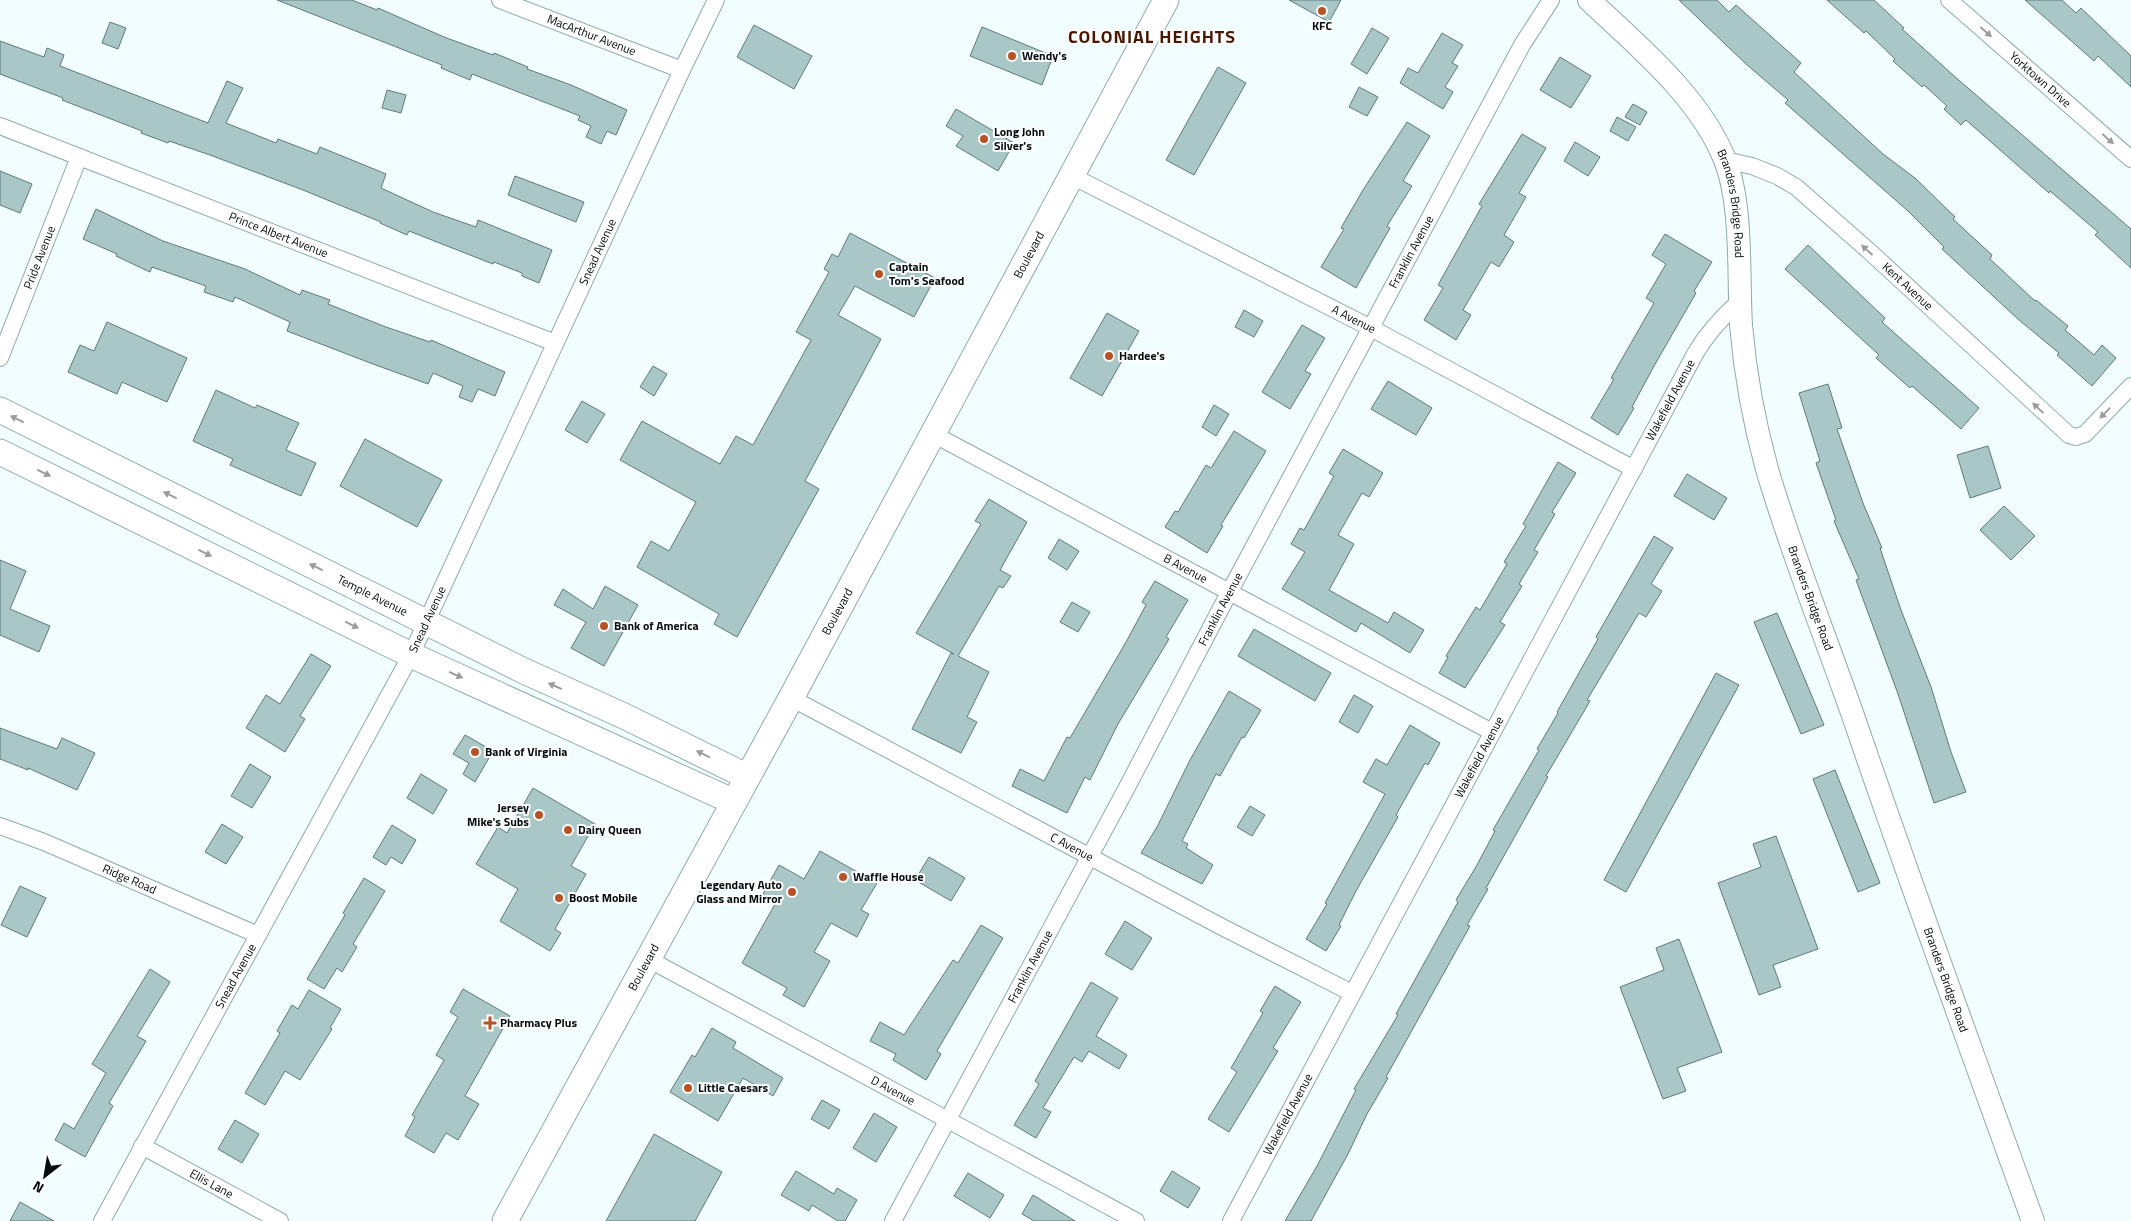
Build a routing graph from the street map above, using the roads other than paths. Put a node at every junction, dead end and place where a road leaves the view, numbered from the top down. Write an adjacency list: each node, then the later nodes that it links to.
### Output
1 (500, 0): 7 (street, MacArthur Avenue)
2 (716, 0): 7 (street, Snead Avenue)
3 (1166, 0): 12 (main road, Boulevard)
4 (1551, 0): 14 (street, Franklin Avenue)
5 (1588, 0): 11 (street, Branders Bridge Road)
6 (1949, 0): 10 (street, Yorktown Drive, one-way to 10)
7 (682, 70): 15 (street, Snead Avenue)
8 (0, 126): 9 (street, Prince Albert Avenue)
9 (79, 157): 15 (street, Prince Albert Avenue); 16 (street, Pride Avenue)
10 (2131, 159)
11 (1725, 160): 13 (street, Branders Bridge Road); 17 (street, Kent Avenue, one-way to 11)
12 (1072, 176): 14 (street, A Avenue); 19 (main road, Boulevard)
13 (1740, 301): 21 (street, Wakefield Avenue); 42 (street, Branders Bridge Road)
14 (1371, 328): 21 (street, A Avenue); 22 (street, Franklin Avenue)
15 (555, 344): 23 (street, Snead Avenue)
16 (0, 358)
17 (2131, 386)
18 (0, 410): 23 (main road, Temple Avenue, one-way to 18)
19 (933, 434): 22 (street, B Avenue); 25 (main road, Boulevard)
20 (0, 452): 24 (main road, one-way to 24)
21 (1634, 468): 26 (street, Wakefield Avenue)
22 (1230, 591): 26 (street, B Avenue); 30 (street, Franklin Avenue)
23 (428, 622): 24 (street, Snead Avenue); 27 (main road, Temple Avenue, one-way to 23)
24 (411, 655): 28 (main road, one-way to 28); 31 (street, Snead Avenue)
25 (791, 698): 27 (main road, Boulevard); 30 (street, C Avenue)
26 (1492, 732): 33 (street, Wakefield Avenue)
27 (746, 776): 28 (main road, Boulevard)
28 (734, 802): 32 (main road, Boulevard)
29 (0, 826): 31 (street, Ridge Road)
30 (1089, 857): 33 (street, C Avenue); 34 (street, Franklin Avenue)
31 (258, 935): 35 (street, Snead Avenue)
32 (648, 959): 34 (street, D Avenue); 38 (main road, Boulevard)
33 (1352, 994): 41 (street, Wakefield Avenue)
34 (947, 1120): 39 (street, Franklin Avenue); 40 (street, D Avenue)
35 (142, 1146): 36 (street, Snead Avenue); 37 (street, Ellis Lane)
36 (102, 1221)
37 (280, 1221)
38 (505, 1221)
39 (893, 1221)
40 (1136, 1221)
41 (1231, 1221)
42 (2033, 1221)

